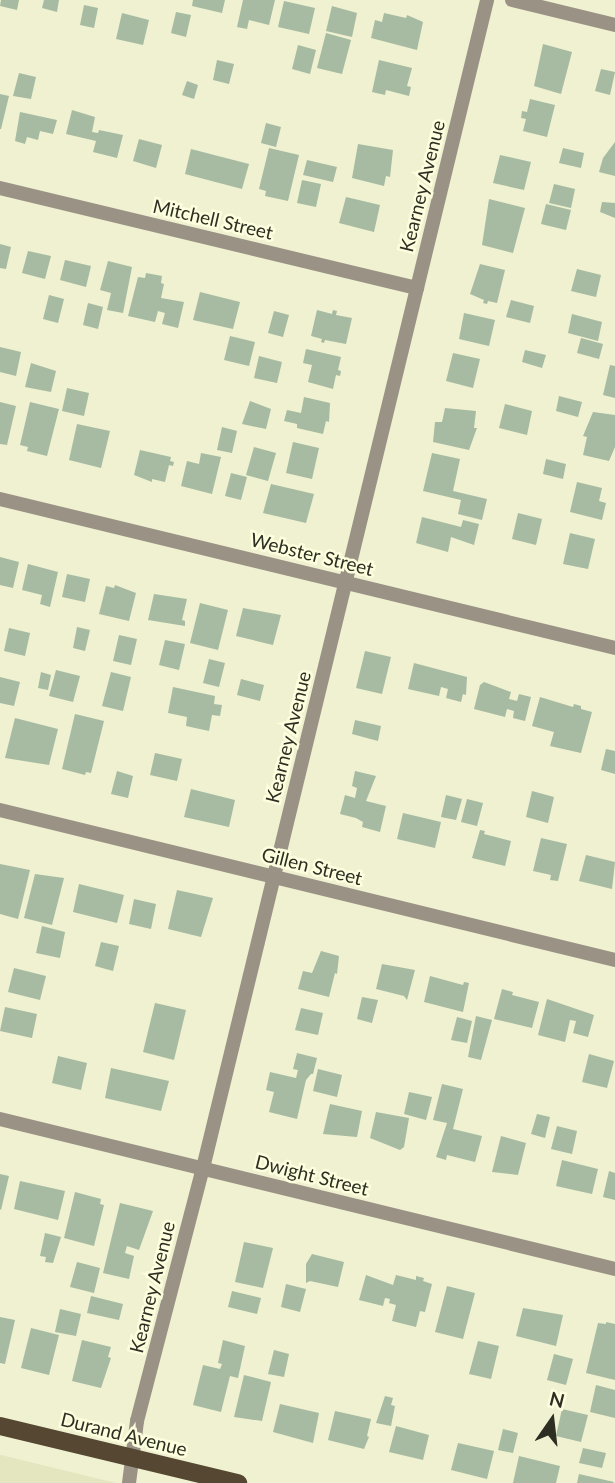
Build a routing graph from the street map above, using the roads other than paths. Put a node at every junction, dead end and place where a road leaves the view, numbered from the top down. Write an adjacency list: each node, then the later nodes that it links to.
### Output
1 (486, 0): 5 (street, Kearney Avenue)
2 (512, 0): 3 (street)
3 (615, 25)
4 (0, 188): 5 (street, Mitchell Street)
5 (417, 288): 7 (street, Kearney Avenue)
6 (0, 499): 7 (street, Webster Street)
7 (345, 582): 8 (street, Webster Street); 10 (street, Kearney Avenue)
8 (615, 648)
9 (0, 810): 10 (street, Gillen Street)
10 (274, 876): 11 (street, Gillen Street); 13 (street, Kearney Avenue)
11 (615, 960)
12 (0, 1119): 13 (street, Dwight Street)
13 (203, 1168): 14 (street, Dwight Street); 16 (street, Kearney Avenue)
14 (615, 1269)
15 (0, 1426): 16 (main road, Durand Avenue)
16 (132, 1457): 17 (street, Kearney Avenue); 18 (main road, Durand Avenue)
17 (129, 1483)
18 (238, 1483)

